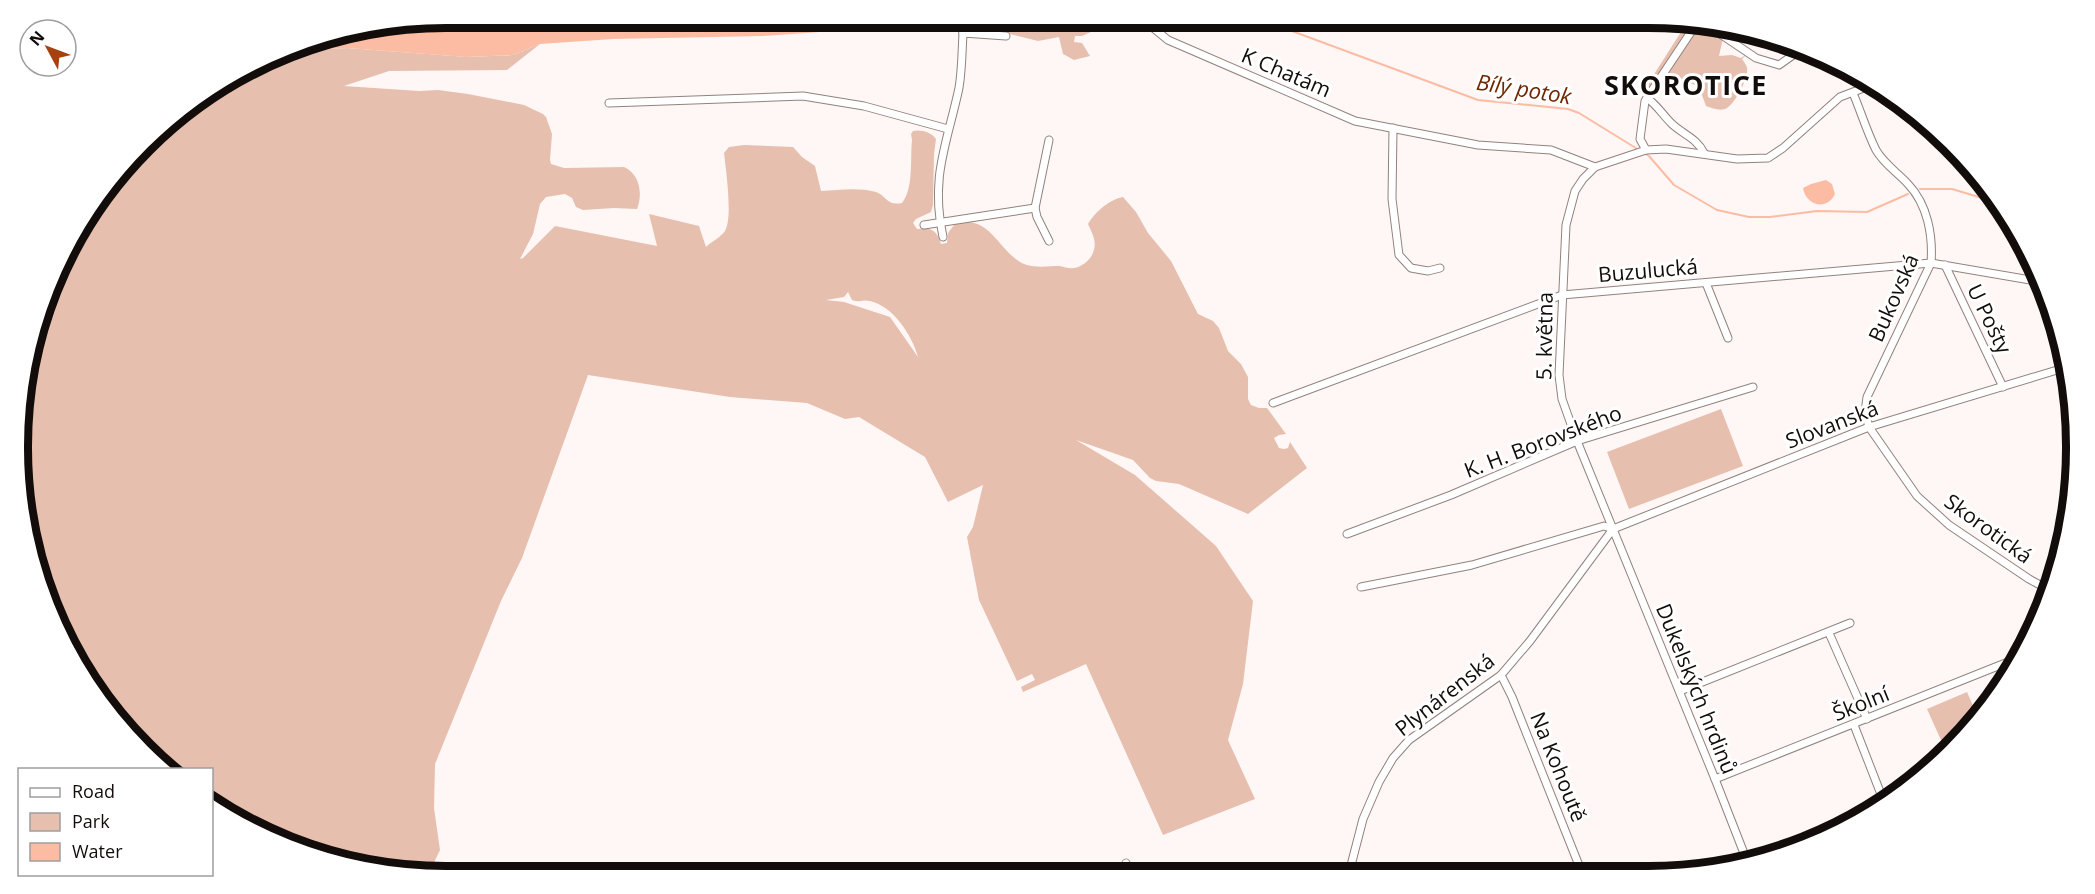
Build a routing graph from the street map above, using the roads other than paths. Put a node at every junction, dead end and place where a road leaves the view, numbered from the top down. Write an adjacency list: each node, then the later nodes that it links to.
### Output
1 (962, 28): 4 (street)
2 (1153, 28): 12 (street, K Chatám)
3 (1692, 31): 10 (street)
4 (963, 33): 5 (street); 13 (street)
5 (1006, 36)
6 (1723, 36): 7 (street)
7 (1793, 55)
8 (1864, 89): 9 (street)
9 (1853, 93): 16 (street); 23 (street, Bukovská)
10 (1647, 98): 15 (street); 16 (street)
11 (609, 104): 13 (street)
12 (1393, 128): 17 (street, K Chatám); 25 (street)
13 (948, 129): 19 (street)
14 (1049, 140): 18 (street)
15 (1646, 150): 16 (street); 17 (street)
16 (1704, 153)
17 (1595, 167): 28 (street, 5. května)
18 (1035, 208): 19 (street); 22 (street)
19 (940, 222): 20 (street); 21 (street)
20 (924, 225)
21 (943, 237)
22 (1049, 240)
23 (1931, 263): 24 (street, Buzulucká); 27 (street, Buzulucká); 34 (street, Bukovská)
24 (1945, 266): 26 (street, Buzulucká); 32 (street, U Pošty)
25 (1440, 268)
26 (2032, 280)
27 (1706, 283): 28 (street, Buzulucká); 29 (street)
28 (1562, 295): 33 (street, Buzulucká); 35 (street, 5. května)
29 (1728, 338)
30 (2059, 370): 32 (street, Slovanská)
31 (1753, 387): 35 (street, K. H. Borovského)
32 (2003, 387): 34 (street, Slovanská)
33 (1273, 403)
34 (1869, 427): 36 (street, Slovanská); 38 (street, Skorotická)
35 (1577, 441): 36 (street, 5. května); 37 (street, K. H. Borovského)
36 (1613, 529): 39 (street); 43 (street, Plynárenská); 44 (street, Dukelských hrdinů)
37 (1347, 534)
38 (2042, 586)
39 (1361, 587)
40 (1850, 624): 41 (street)
41 (1828, 633): 44 (street); 45 (street)
42 (2006, 663): 45 (street, Školní)
43 (1501, 675): 52 (street, Plynárenská); 53 (street, Na Kohoutě)
44 (1680, 692): 47 (street, Dukelských hrdinů)
45 (1867, 720): 46 (street, Školní)
46 (1854, 725): 47 (street, Školní); 48 (street)
47 (1715, 779): 49 (street, Dukelských hrdinů)
48 (1881, 795)
49 (1744, 854)
50 (1126, 863): 51 (street)
51 (1127, 866)
52 (1351, 866)
53 (1579, 866)

